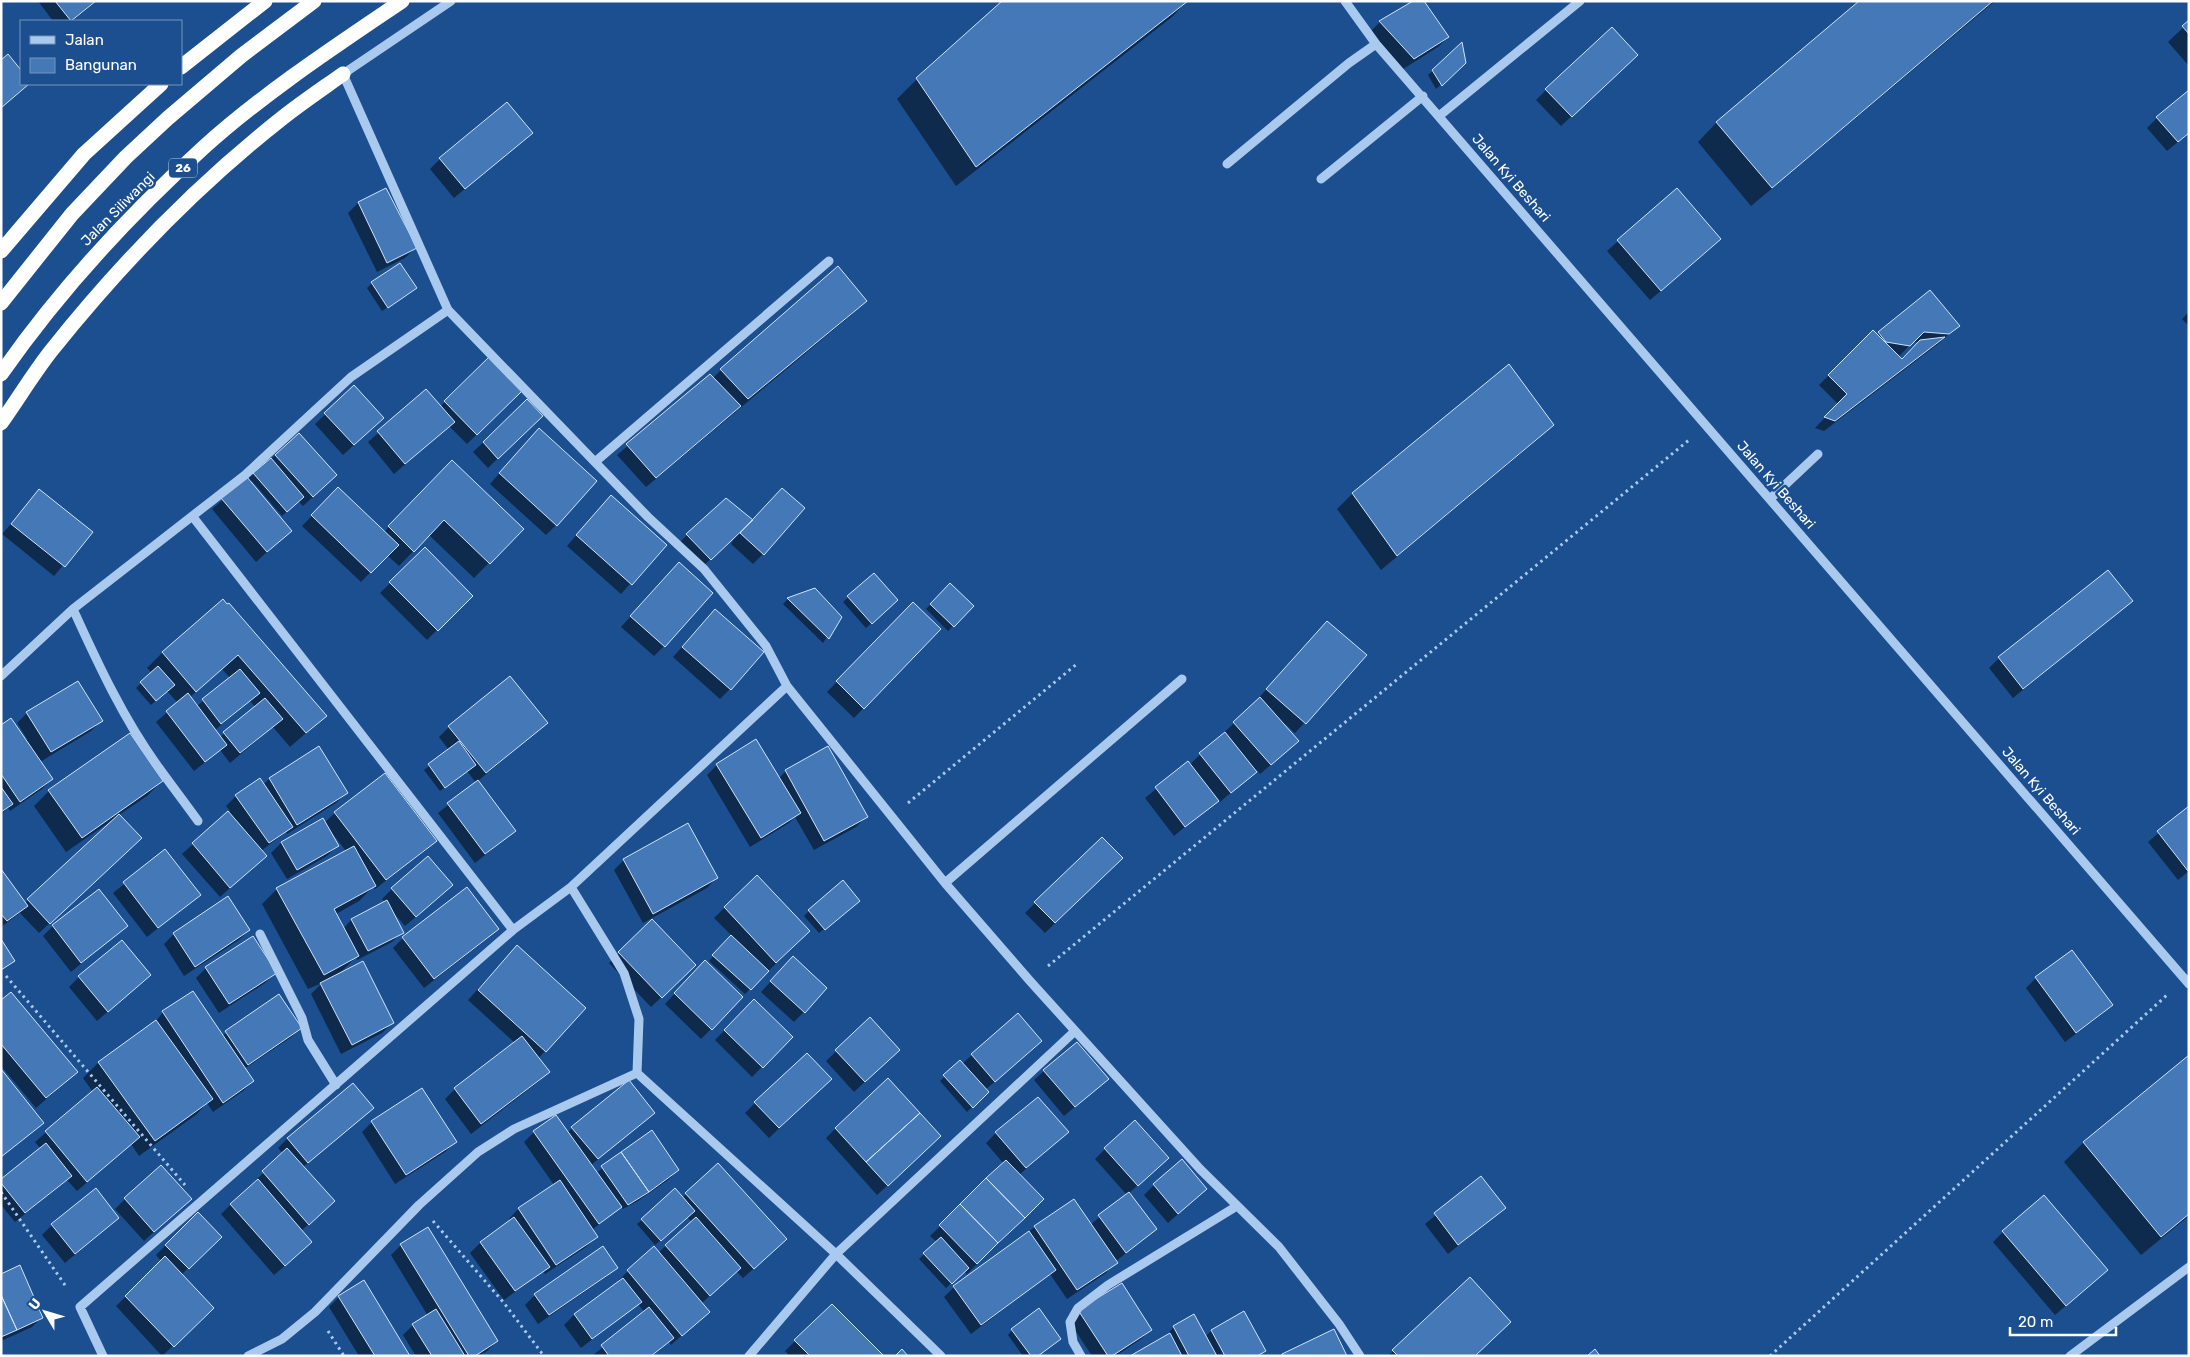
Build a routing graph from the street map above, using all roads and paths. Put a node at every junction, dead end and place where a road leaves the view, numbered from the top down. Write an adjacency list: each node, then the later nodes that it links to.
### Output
1 (265, 1): 8 (highway)
2 (314, 1): 17 (highway, Jalan Siliwangi)
3 (402, 1): 19 (highway, Jalan Siliwangi / 26)
4 (451, 1): 9 (street)
5 (1345, 1): 7 (street, Jalan Kyi Beshari)
6 (1580, 1): 12 (street)
7 (1376, 44): 11 (street, Jalan Kyi Beshari); 13 (street)
8 (182, 66)
9 (343, 74): 18 (street); 20 (highway)
10 (160, 85): 15 (highway)
11 (1423, 96): 12 (street, Jalan Kyi Beshari); 14 (street)
12 (1440, 116): 21 (street, Jalan Kyi Beshari)
13 (1227, 164)
14 (1321, 179)
15 (3, 246)
16 (829, 261): 23 (street)
17 (1, 304)
18 (448, 310): 23 (street); 25 (street)
19 (1, 374)
20 (1, 423)
21 (1707, 426): 24 (street, Jalan Kyi Beshari); 38 (path)
22 (1818, 454): 24 (street)
23 (595, 462): 30 (street)
24 (1770, 499): 39 (street, Jalan Kyi Beshari)
25 (193, 517): 26 (street); 35 (street)
26 (73, 610): 28 (street); 32 (street)
27 (1078, 663): 31 (path)
28 (1, 676)
29 (1182, 679): 33 (street)
30 (787, 686): 31 (street); 34 (street)
31 (892, 816): 33 (street)
32 (198, 821)
33 (945, 883): 38 (street)
34 (571, 887): 35 (street); 41 (street)
35 (513, 930): 42 (street)
36 (260, 934): 42 (street)
37 (6, 976): 44 (path)
38 (1030, 981): 40 (street)
39 (2187, 982): 59 (path)
40 (1076, 1031): 46 (street); 47 (street)
41 (637, 1073): 45 (street); 47 (street)
42 (336, 1085): 44 (street)
43 (1, 1192): 49 (path)
44 (200, 1202): 49 (street)
45 (419, 1204): 50 (street); 54 (path)
46 (1237, 1206): 57 (street); 58 (street)
47 (836, 1254): 55 (street); 56 (street)
48 (2189, 1267): 60 (street)
49 (80, 1307): 51 (street)
50 (315, 1312): 52 (street); 53 (path)
51 (103, 1356)
52 (248, 1356)
53 (344, 1356)
54 (544, 1356)
55 (749, 1356)
56 (941, 1356)
57 (1081, 1356)
58 (1360, 1356)
59 (1770, 1356)
60 (2070, 1356)

